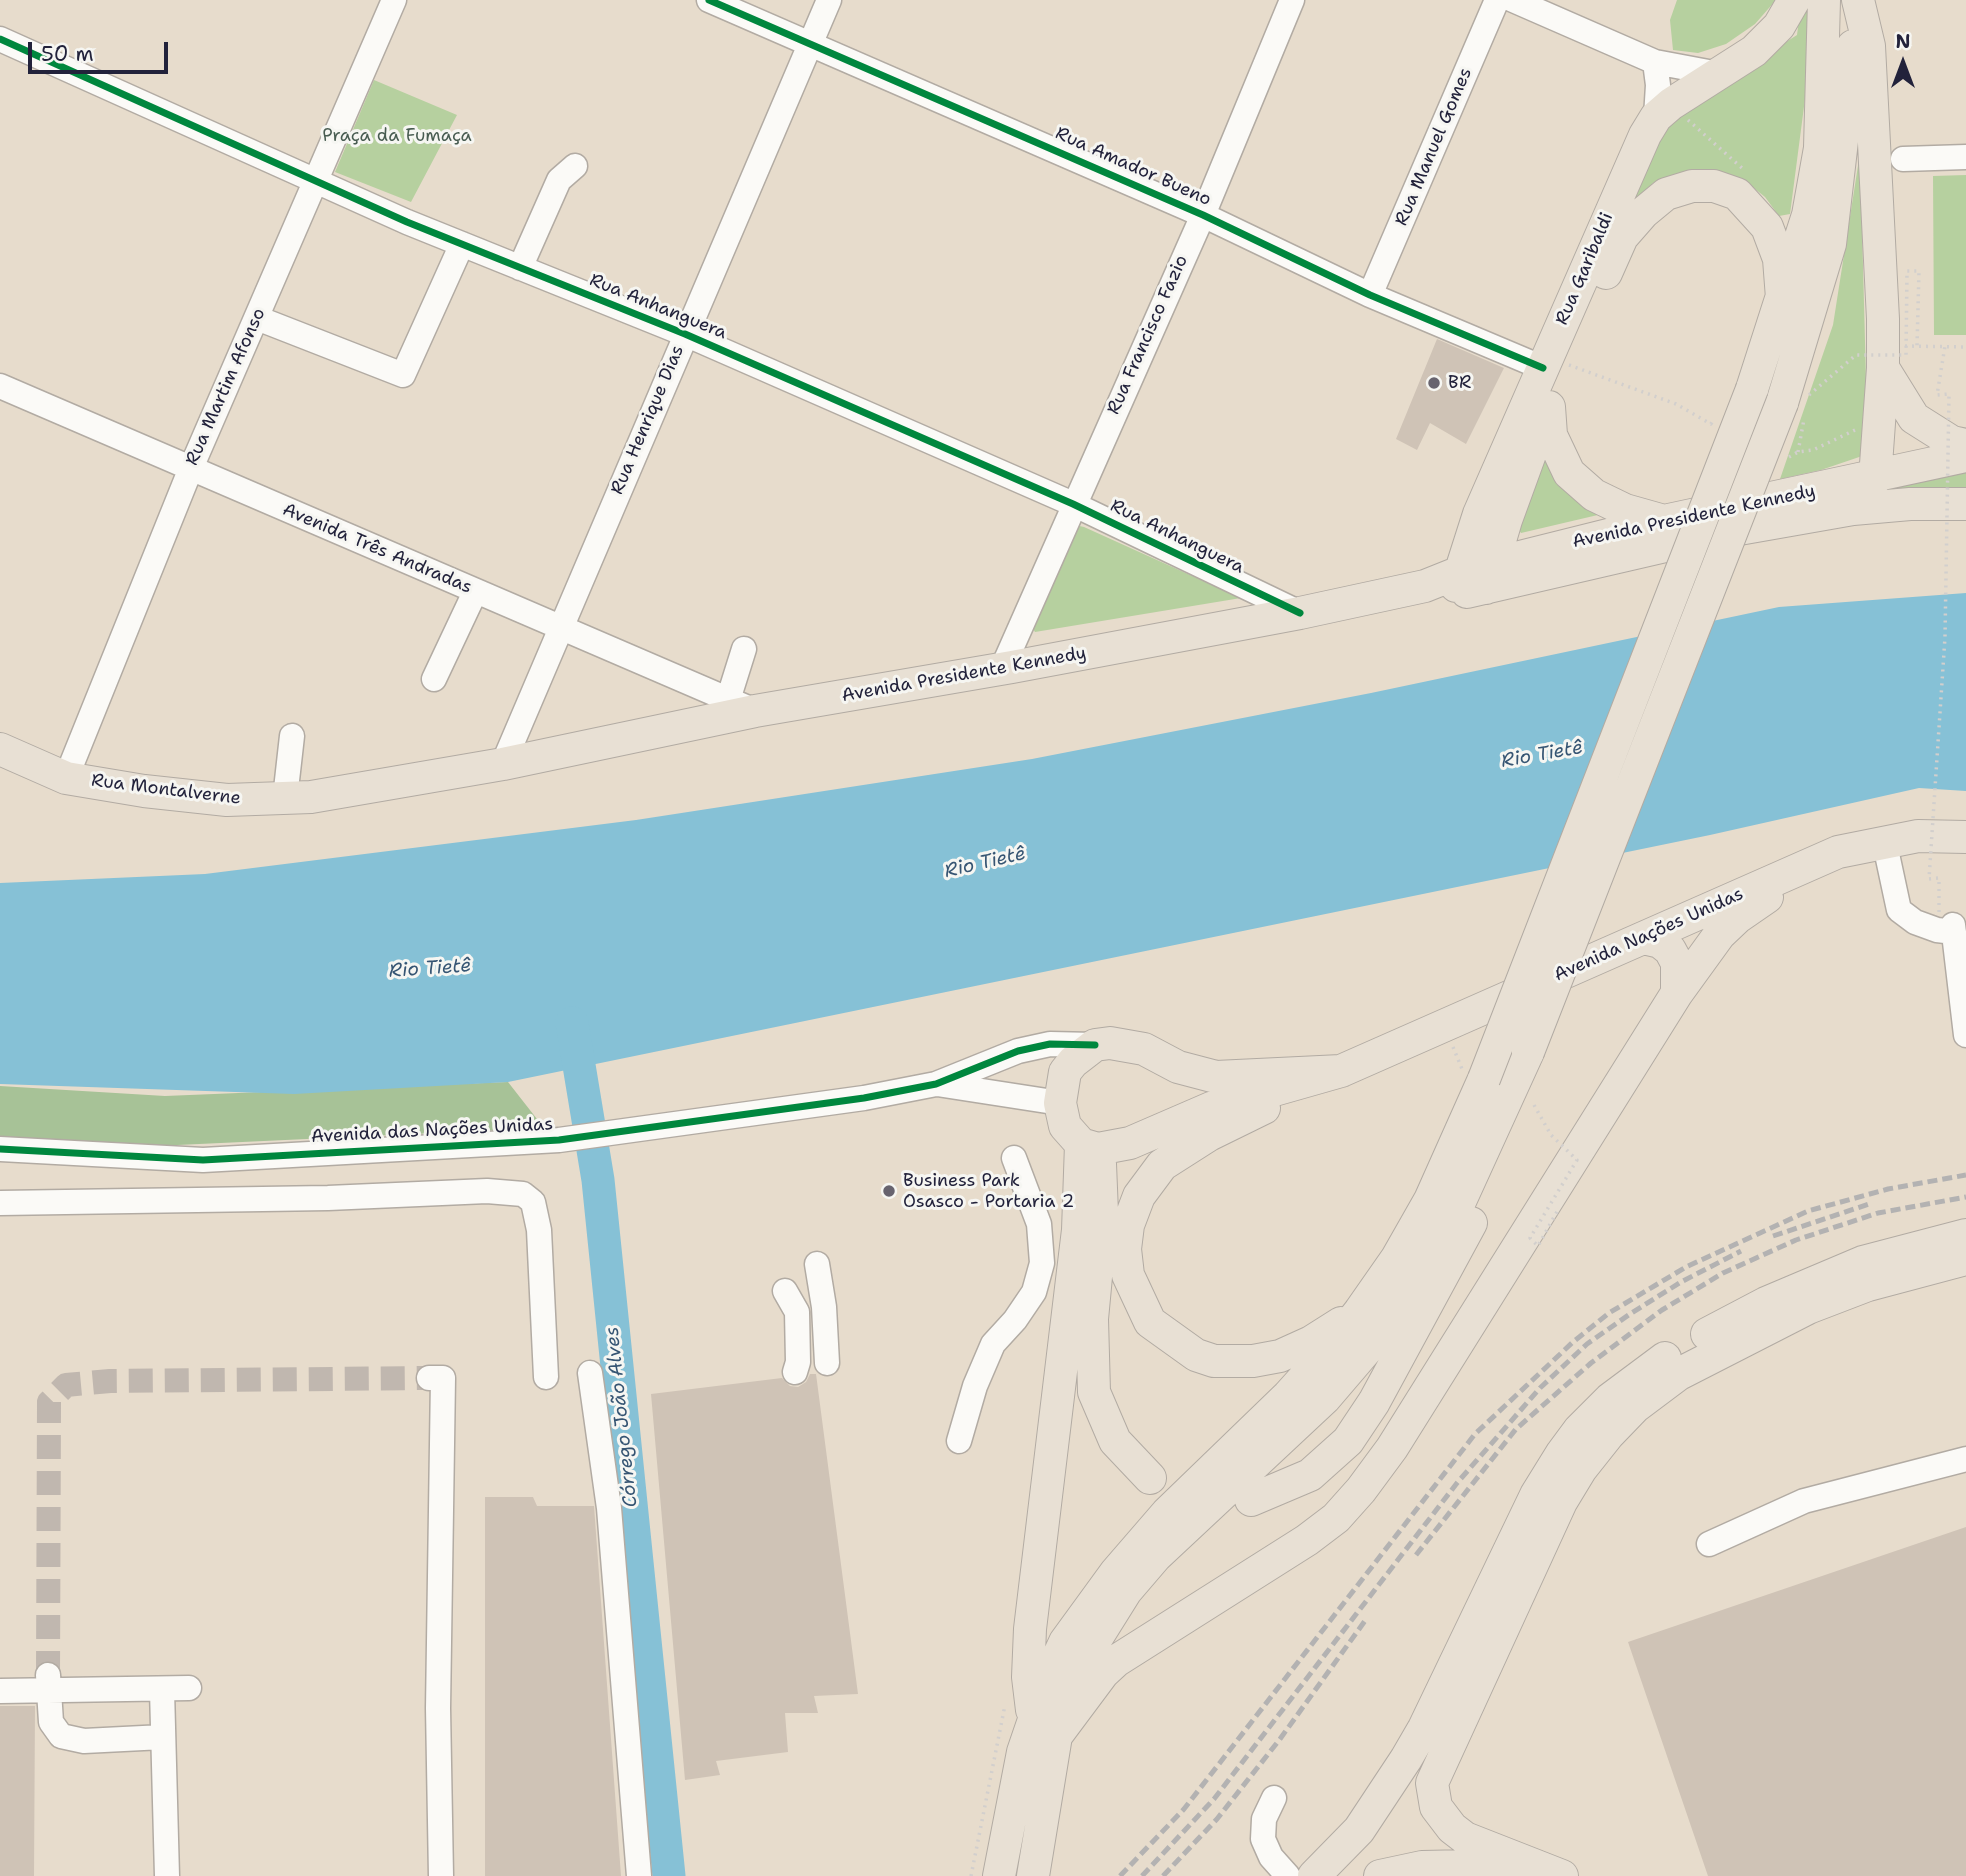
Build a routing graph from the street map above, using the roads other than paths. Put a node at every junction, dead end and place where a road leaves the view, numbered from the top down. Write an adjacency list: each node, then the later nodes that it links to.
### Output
1 (394, 0): 17 (street, Rua Martim Afonso)
2 (709, 0): 10 (street, Rua Amador Bueno)
3 (829, 0): 10 (street, Rua Henrique Dias)
4 (1292, 0): 18 (street, Rua Francisco Fazio)
5 (1794, 0): 12 (main road)
6 (1824, 0): 22 (main road)
7 (1856, 0): 26 (main road); 61 (main road, bridge)
8 (1513, 1): 11 (street); 21 (street, Rua Manuel Gomes)
9 (0, 38): 17 (street, Rua Anhanguera)
10 (809, 44): 18 (street, Rua Amador Bueno); 24 (street, Rua Henrique Dias)
11 (1656, 62): 12 (street); 13 (street)
12 (1719, 74): 13 (main road)
13 (1663, 111): 25 (main road, Rua Garibaldi)
14 (1966, 157): 15 (street)
15 (1903, 159)
16 (575, 166): 20 (street)
17 (317, 181): 19 (street, Rua Anhanguera); 23 (street, Rua Martim Afonso)
18 (1203, 215): 21 (street, Rua Amador Bueno); 33 (street, Rua Francisco Fazio)
19 (462, 244): 20 (street, Rua Anhanguera); 23 (street)
20 (520, 268): 24 (street, Rua Anhanguera)
21 (1370, 295): 25 (street, Rua Amador Bueno)
22 (1782, 298): 25 (main road, Rua Garibaldi); 73 (main road, bridge)
23 (257, 318): 31 (street, Rua Martim Afonso)
24 (685, 334): 33 (street, Rua Anhanguera); 41 (street, Rua Henrique Dias)
25 (1554, 366): 28 (main road, Rua Garibaldi); 38 (main road, Rua Garibaldi)
26 (1883, 368): 29 (main road); 32 (main road)
27 (0, 386): 31 (street, Avenida Três Andradas)
28 (1549, 402): 36 (main road); 37 (main road, Rua Garibaldi)
29 (1966, 445)
30 (1966, 456): 32 (main road, Avenida Presidente Kennedy)
31 (191, 468): 39 (street, Avenida Três Andradas); 49 (street, Rua Martim Afonso)
32 (1875, 478): 35 (main road); 36 (main road, Avenida Presidente Kennedy)
33 (1073, 504): 40 (street, Rua Anhanguera); 43 (street, Rua Francisco Fazio)
34 (1966, 504): 35 (main road, Avenida Presidente Kennedy)
35 (1853, 509): 37 (main road, Avenida Presidente Kennedy)
36 (1664, 522): 37 (main road, Avenida Presidente Kennedy)
37 (1489, 576): 38 (main road, Avenida Presidente Kennedy)
38 (1446, 584): 40 (main road, Avenida Presidente Kennedy)
39 (475, 592): 41 (street, Avenida Três Andradas); 44 (street)
40 (1300, 613): 43 (main road, Avenida Presidente Kennedy)
41 (560, 628): 45 (street, Avenida Três Andradas); 48 (street, Rua Henrique Dias)
42 (744, 649): 45 (street)
43 (1002, 669): 45 (main road, Avenida Presidente Kennedy)
44 (434, 679)
45 (741, 705): 48 (main road, Avenida Presidente Kennedy)
46 (292, 736): 50 (street)
47 (0, 749): 49 (main road, Rua Montalverne)
48 (503, 764): 50 (main road, Rua Montalverne)
49 (66, 778): 50 (main road, Rua Montalverne)
50 (285, 798)
51 (1966, 837): 52 (main road, Avenida Nações Unidas)
52 (1884, 840): 53 (main road, Avenida Nações Unidas); 56 (street)
53 (1838, 852): 54 (main road, Avenida Nações Unidas); 55 (main road)
54 (1643, 937): 55 (main road); 59 (main road, Avenida Nações Unidas)
55 (1677, 993): 88 (main road)
56 (1966, 1035)
57 (1095, 1045): 58 (main road, Avenida Nações Unidas); 60 (street); 62 (main road)
58 (1178, 1067): 59 (main road, Avenida Nações Unidas); 63 (main road)
59 (1341, 1071): 63 (main road, Avenida Nações Unidas); 66 (main road)
60 (936, 1084): 62 (street); 65 (street, Avenida das Nações Unidas)
61 (1525, 1096): 82 (main road); 88 (main road)
62 (1060, 1103): 64 (main road)
63 (1196, 1113): 64 (main road, Avenida Nações Unidas); 66 (main road)
64 (1090, 1147): 81 (main road); 88 (main road)
65 (0, 1149)
66 (1186, 1149): 73 (main road)
67 (1014, 1158): 79 (street)
68 (0, 1203): 77 (street)
69 (1966, 1235): 91 (main road)
70 (1966, 1259): 93 (main road)
71 (817, 1264): 74 (street)
72 (785, 1291): 75 (street)
73 (1360, 1311): 88 (main road)
74 (827, 1363)
75 (795, 1372)
76 (590, 1373): 97 (street)
77 (546, 1377)
78 (429, 1378): 96 (street)
79 (958, 1441)
80 (1966, 1459): 83 (street)
81 (1150, 1478)
82 (1251, 1500)
83 (1709, 1544)
84 (47, 1683): 86 (street); 87 (street); 89 (street)
85 (188, 1688): 86 (street)
86 (162, 1690): 89 (street)
87 (0, 1691)
88 (1044, 1728): 92 (main road); 94 (main road)
89 (163, 1737): 95 (street)
90 (1274, 1798): 98 (street)
91 (1359, 1830): 99 (main road); 100 (main road)
92 (991, 1866)
93 (1552, 1871): 101 (main road)
94 (1033, 1874)
95 (167, 1876)
96 (441, 1876)
97 (639, 1876)
98 (1288, 1876)
99 (1314, 1876)
100 (1337, 1876)
101 (1380, 1876)

